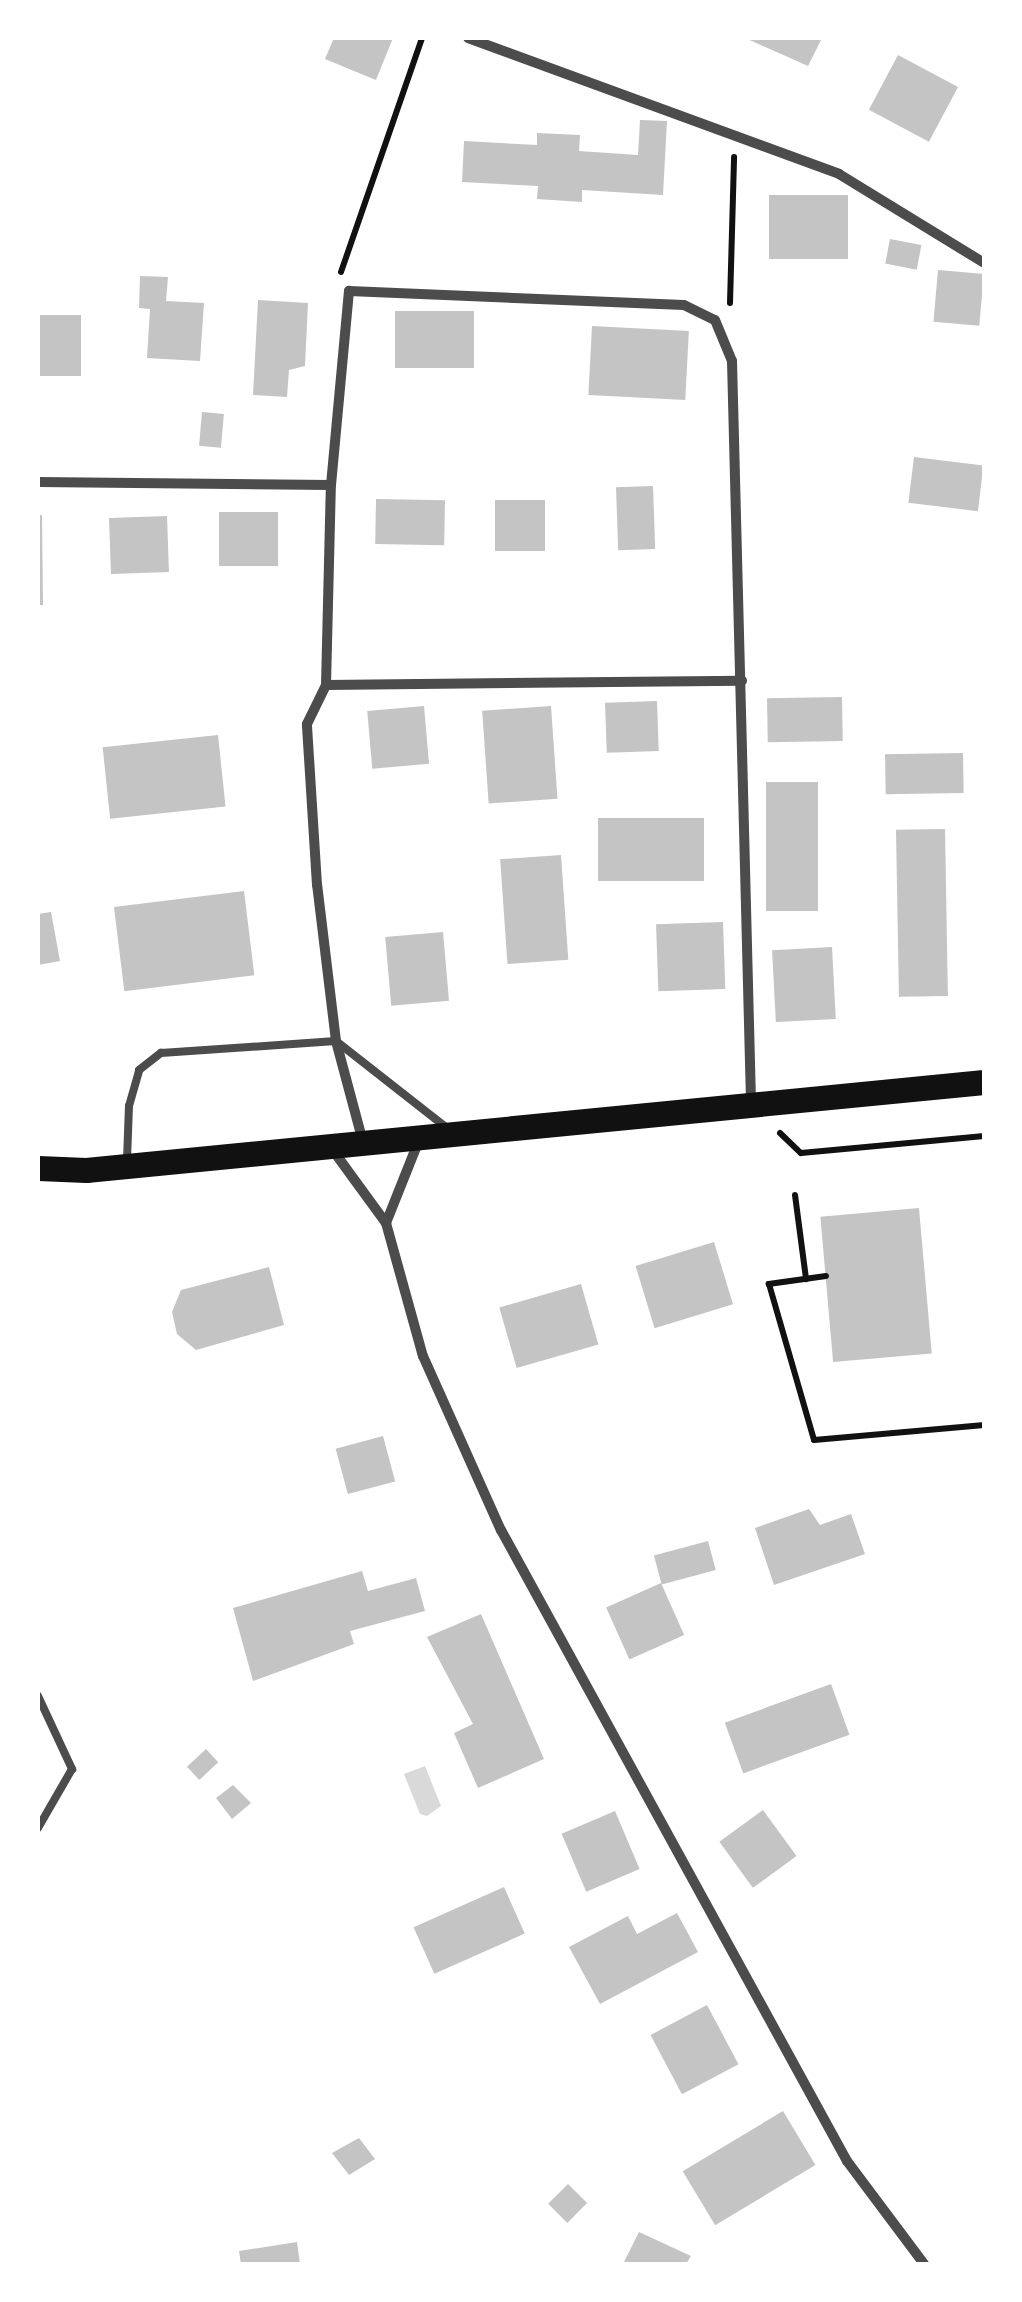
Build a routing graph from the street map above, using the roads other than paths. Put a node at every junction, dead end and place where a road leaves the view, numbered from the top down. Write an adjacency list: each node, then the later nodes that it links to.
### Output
1 (468, 38): 2 (street)
2 (984, 263)
3 (38, 482): 4 (street)
4 (331, 485): 5 (street); 6 (street)
5 (742, 681): 6 (street); 9 (street)
6 (326, 684): 7 (street)
7 (336, 1041): 10 (lane); 12 (street); 14 (lane)
8 (984, 1082): 9 (main road)
9 (751, 1104): 10 (main road)
10 (454, 1134): 11 (main road)
11 (420, 1137): 12 (main road); 16 (street)
12 (363, 1143): 13 (main road)
13 (331, 1147): 14 (main road); 16 (street)
14 (127, 1165): 15 (main road)
15 (38, 1168)
16 (386, 1223): 19 (street)
17 (38, 1696): 18 (lane)
18 (38, 1828)
19 (924, 2264)

